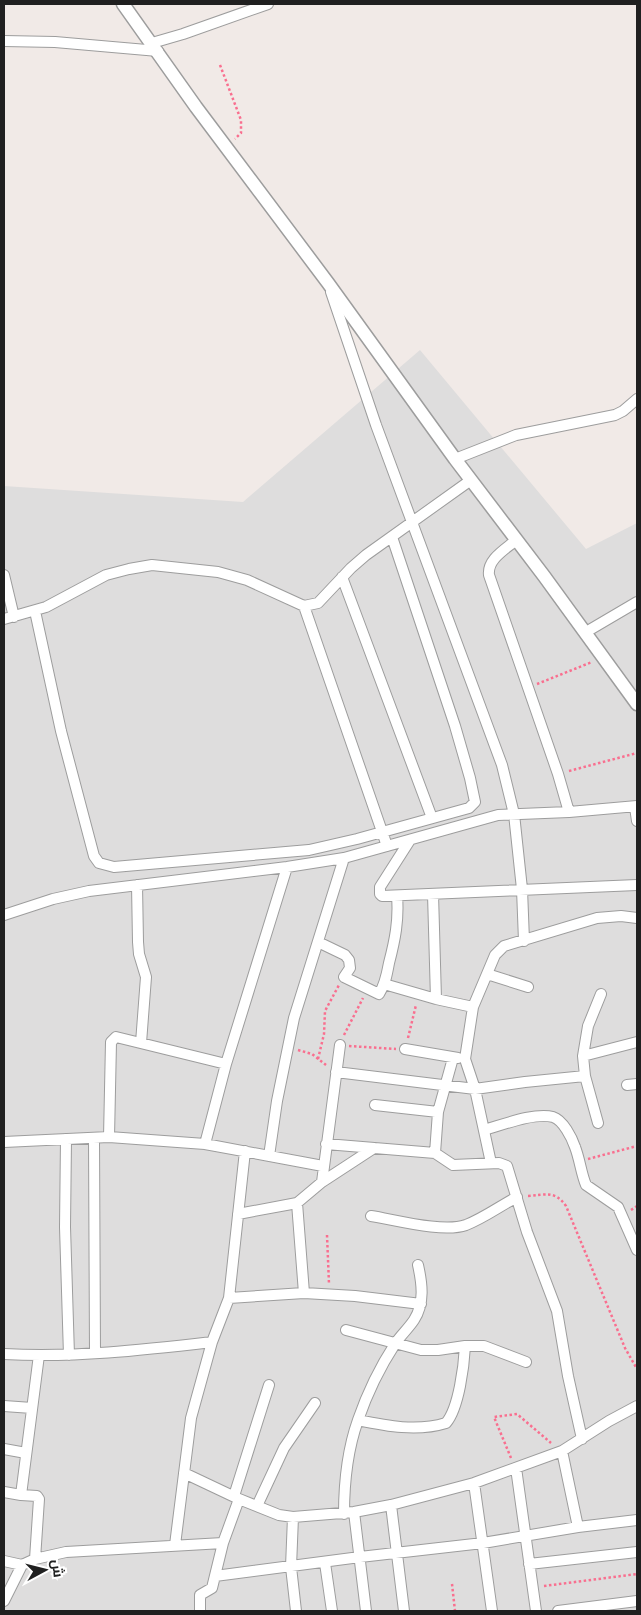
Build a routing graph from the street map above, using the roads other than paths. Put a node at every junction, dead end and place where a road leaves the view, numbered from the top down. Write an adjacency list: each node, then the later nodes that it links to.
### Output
1 (123, 4): 4 (street)
2 (268, 4): 4 (street)
3 (4, 41): 4 (street)
4 (155, 47): 5 (street)
5 (328, 283): 7 (street); 9 (street)
6 (637, 399): 7 (street)
7 (455, 459): 8 (street)
8 (471, 480): 9 (street); 11 (street)
9 (413, 522): 10 (street); 22 (street)
10 (392, 537): 13 (street); 23 (street)
11 (516, 540): 18 (street); 21 (street)
12 (4, 575): 17 (street)
13 (342, 577): 15 (street); 23 (street)
14 (637, 602): 18 (street)
15 (304, 606): 16 (street); 25 (street)
16 (35, 611): 17 (street); 25 (street)
17 (9, 618)
18 (586, 632): 19 (street)
19 (637, 704)
20 (636, 806): 21 (street); 24 (street)
21 (569, 812): 22 (street)
22 (514, 814): 26 (street); 32 (street)
23 (432, 818): 25 (street)
24 (637, 821)
25 (382, 833): 27 (street)
26 (410, 840): 27 (street); 34 (street)
27 (387, 846): 28 (street)
28 (344, 858): 29 (street); 38 (street)
29 (287, 867): 30 (street); 52 (street)
30 (137, 885): 35 (street); 46 (street)
31 (637, 885): 32 (street)
32 (522, 889): 33 (street); 37 (street)
33 (433, 894): 34 (street); 43 (street)
34 (397, 896): 40 (street)
35 (4, 916)
36 (637, 918): 37 (street)
37 (524, 941): 39 (street)
38 (318, 942): 40 (street); 70 (street)
39 (487, 974): 41 (street); 44 (street)
40 (384, 984): 43 (street)
41 (528, 987)
42 (601, 994): 49 (street)
43 (436, 999): 44 (street)
44 (474, 1007): 51 (street)
45 (637, 1042): 49 (street)
46 (141, 1043): 52 (street); 61 (street)
47 (340, 1045): 53 (street)
48 (405, 1049): 50 (street)
49 (583, 1056): 54 (street)
50 (453, 1058): 51 (street); 55 (street)
51 (465, 1059): 56 (street)
52 (226, 1064): 65 (street)
53 (336, 1072): 55 (street); 66 (street)
54 (584, 1076): 56 (street); 59 (street)
55 (444, 1086): 56 (street); 58 (street)
56 (475, 1089): 60 (street)
57 (375, 1105): 58 (street)
58 (438, 1112): 69 (street)
59 (598, 1123)
60 (484, 1130): 71 (street); 78 (street)
61 (109, 1137): 62 (street); 65 (street)
62 (94, 1138): 63 (street); 88 (street)
63 (66, 1139): 64 (street); 90 (street)
64 (4, 1142)
65 (205, 1144): 68 (street)
66 (326, 1144): 67 (street); 72 (street)
67 (374, 1148): 69 (street); 73 (street)
68 (245, 1151): 70 (street); 76 (street)
69 (435, 1153): 71 (street)
70 (269, 1156): 72 (street)
71 (491, 1163): 74 (street)
72 (323, 1166): 73 (street)
73 (322, 1182): 75 (street)
74 (517, 1197): 77 (street); 98 (street)
75 (297, 1203): 76 (street); 80 (street)
76 (238, 1214): 81 (street)
77 (371, 1216)
78 (637, 1250)
79 (418, 1265): 82 (street)
80 (304, 1293): 81 (street); 82 (street)
81 (229, 1298): 84 (street)
82 (421, 1304): 85 (street)
83 (346, 1330): 85 (street)
84 (212, 1342): 88 (street); 103 (street)
85 (395, 1343): 86 (street); 97 (street)
86 (466, 1346): 91 (street); 97 (street)
87 (4, 1354): 89 (street)
88 (95, 1354): 90 (street)
89 (39, 1355): 90 (street); 96 (street)
90 (69, 1355)
91 (526, 1362)
92 (269, 1385): 107 (street)
93 (315, 1404): 109 (street)
94 (4, 1406): 96 (street)
95 (637, 1406): 98 (street)
96 (32, 1408): 101 (street)
97 (358, 1420): 111 (street)
98 (582, 1439): 100 (street)
99 (4, 1449): 101 (street)
100 (562, 1451): 102 (street); 114 (street)
101 (26, 1453): 106 (street)
102 (516, 1468): 104 (street); 115 (street)
103 (184, 1473): 107 (street); 118 (street)
104 (474, 1483): 108 (street); 117 (street)
105 (4, 1492): 106 (street)
106 (21, 1495): 122 (street)
107 (236, 1498): 109 (street); 116 (street)
108 (391, 1505): 110 (street); 120 (street)
109 (256, 1506): 112 (street)
110 (354, 1512): 111 (street); 121 (street)
111 (344, 1514): 112 (street)
112 (293, 1517): 127 (street)
113 (637, 1520): 114 (street)
114 (578, 1527): 115 (street)
115 (525, 1537): 117 (street); 125 (street)
116 (223, 1543): 118 (street); 128 (street)
117 (483, 1543): 120 (street); 136 (street)
118 (175, 1545): 122 (street)
119 (637, 1552): 125 (street)
120 (397, 1554): 121 (street); 135 (street)
121 (360, 1557): 124 (street); 134 (street)
122 (35, 1559): 126 (street)
123 (4, 1561): 126 (street)
124 (325, 1563): 127 (street); 133 (street)
125 (529, 1564): 137 (street)
126 (22, 1565): 129 (street)
127 (291, 1567): 128 (street); 132 (street)
128 (215, 1576): 131 (street)
129 (4, 1601)
130 (637, 1601): 138 (street)
131 (200, 1611)
132 (296, 1611)
133 (332, 1611)
134 (366, 1611)
135 (404, 1611)
136 (492, 1611)
137 (536, 1611)
138 (558, 1611)

